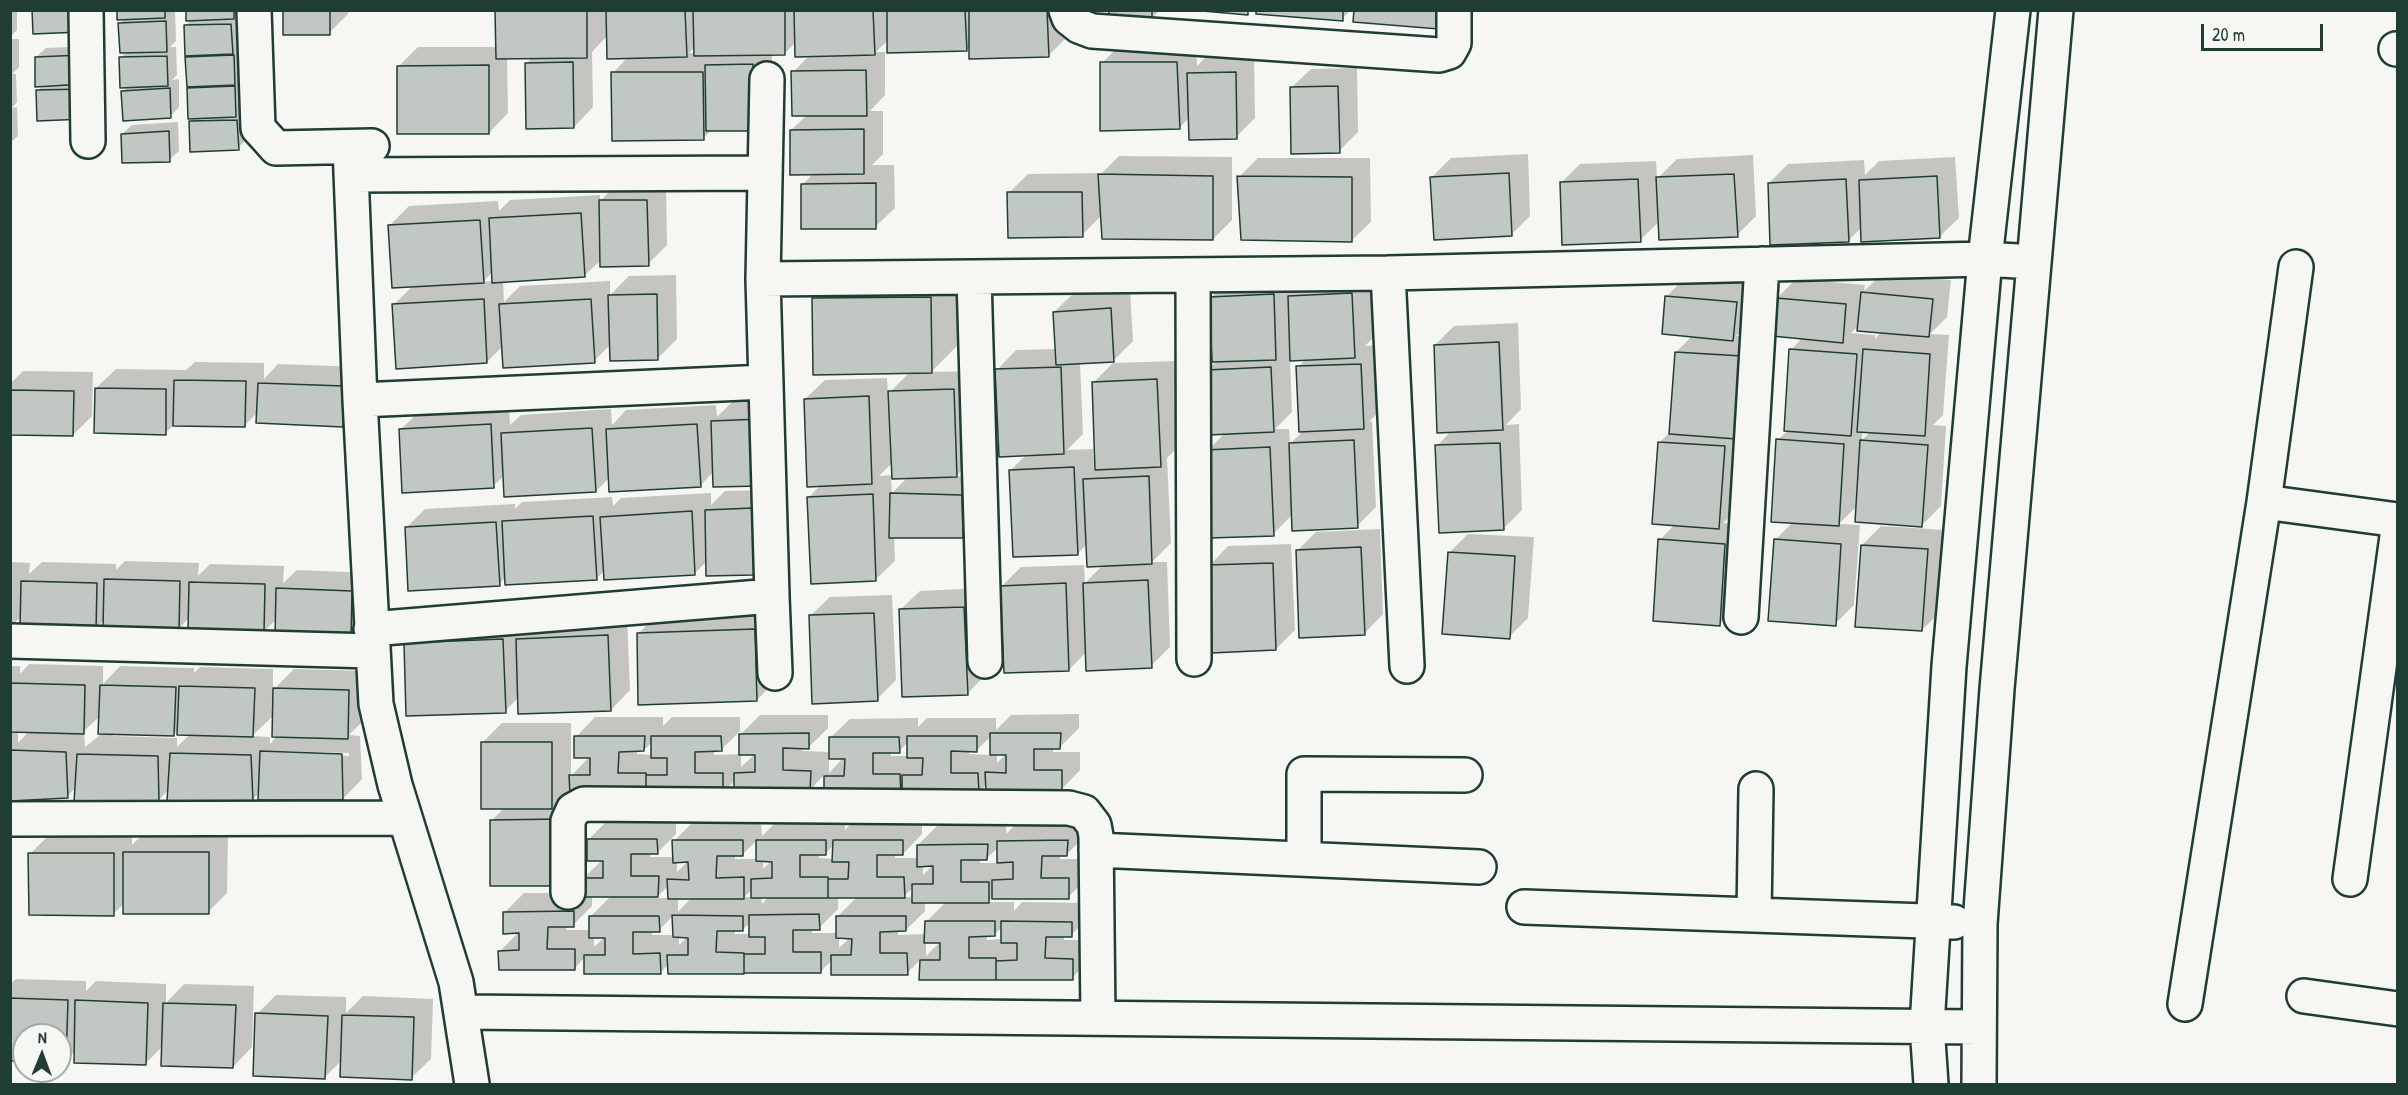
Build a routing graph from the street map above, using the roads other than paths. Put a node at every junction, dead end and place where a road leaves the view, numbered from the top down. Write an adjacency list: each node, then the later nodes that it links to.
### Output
1 (86, 10): 8 (street)
2 (254, 10): 9 (street)
3 (1066, 10): 4 (street)
4 (1454, 10)
5 (2013, 10): 11 (street)
6 (2056, 10): 12 (street)
7 (767, 79): 10 (street)
8 (88, 141)
9 (358, 156): 10 (street); 20 (street)
10 (765, 173): 18 (street)
11 (1986, 259): 12 (street); 13 (street); 43 (street)
12 (2033, 262): 44 (street)
13 (1762, 264): 15 (street); 25 (street)
14 (2296, 267): 21 (street)
15 (1388, 273): 16 (street); 30 (street)
16 (1193, 274): 17 (street); 28 (street)
17 (974, 277): 18 (street); 29 (street)
18 (763, 279): 19 (street)
19 (766, 382): 20 (street); 24 (street)
20 (360, 400): 26 (street)
21 (2264, 502): 22 (street); 46 (street)
22 (2397, 520)
23 (2397, 529): 39 (street)
24 (772, 596): 26 (street); 31 (street)
25 (1740, 617)
26 (371, 640): 27 (street); 34 (street)
27 (10, 641)
28 (1194, 659)
29 (985, 661)
30 (1407, 666)
31 (775, 673)
32 (1465, 775): 37 (street)
33 (1756, 789): 42 (street)
34 (405, 818): 35 (street); 48 (street)
35 (10, 819)
36 (1096, 850): 37 (street); 40 (street); 49 (street)
37 (1304, 859): 38 (street)
38 (1479, 867)
39 (2350, 879)
40 (568, 892)
41 (1524, 907): 42 (street)
42 (1754, 915): 43 (street)
43 (1933, 920): 44 (street); 50 (street)
44 (1980, 924): 51 (street)
45 (2304, 996): 47 (street)
46 (2186, 1004)
47 (2397, 1009)
48 (463, 1012): 49 (street); 52 (street)
49 (1098, 1018): 50 (street)
50 (1927, 1026): 51 (street); 53 (street)
51 (1978, 1027): 54 (street)
52 (472, 1084)
53 (1931, 1084)
54 (1979, 1084)

